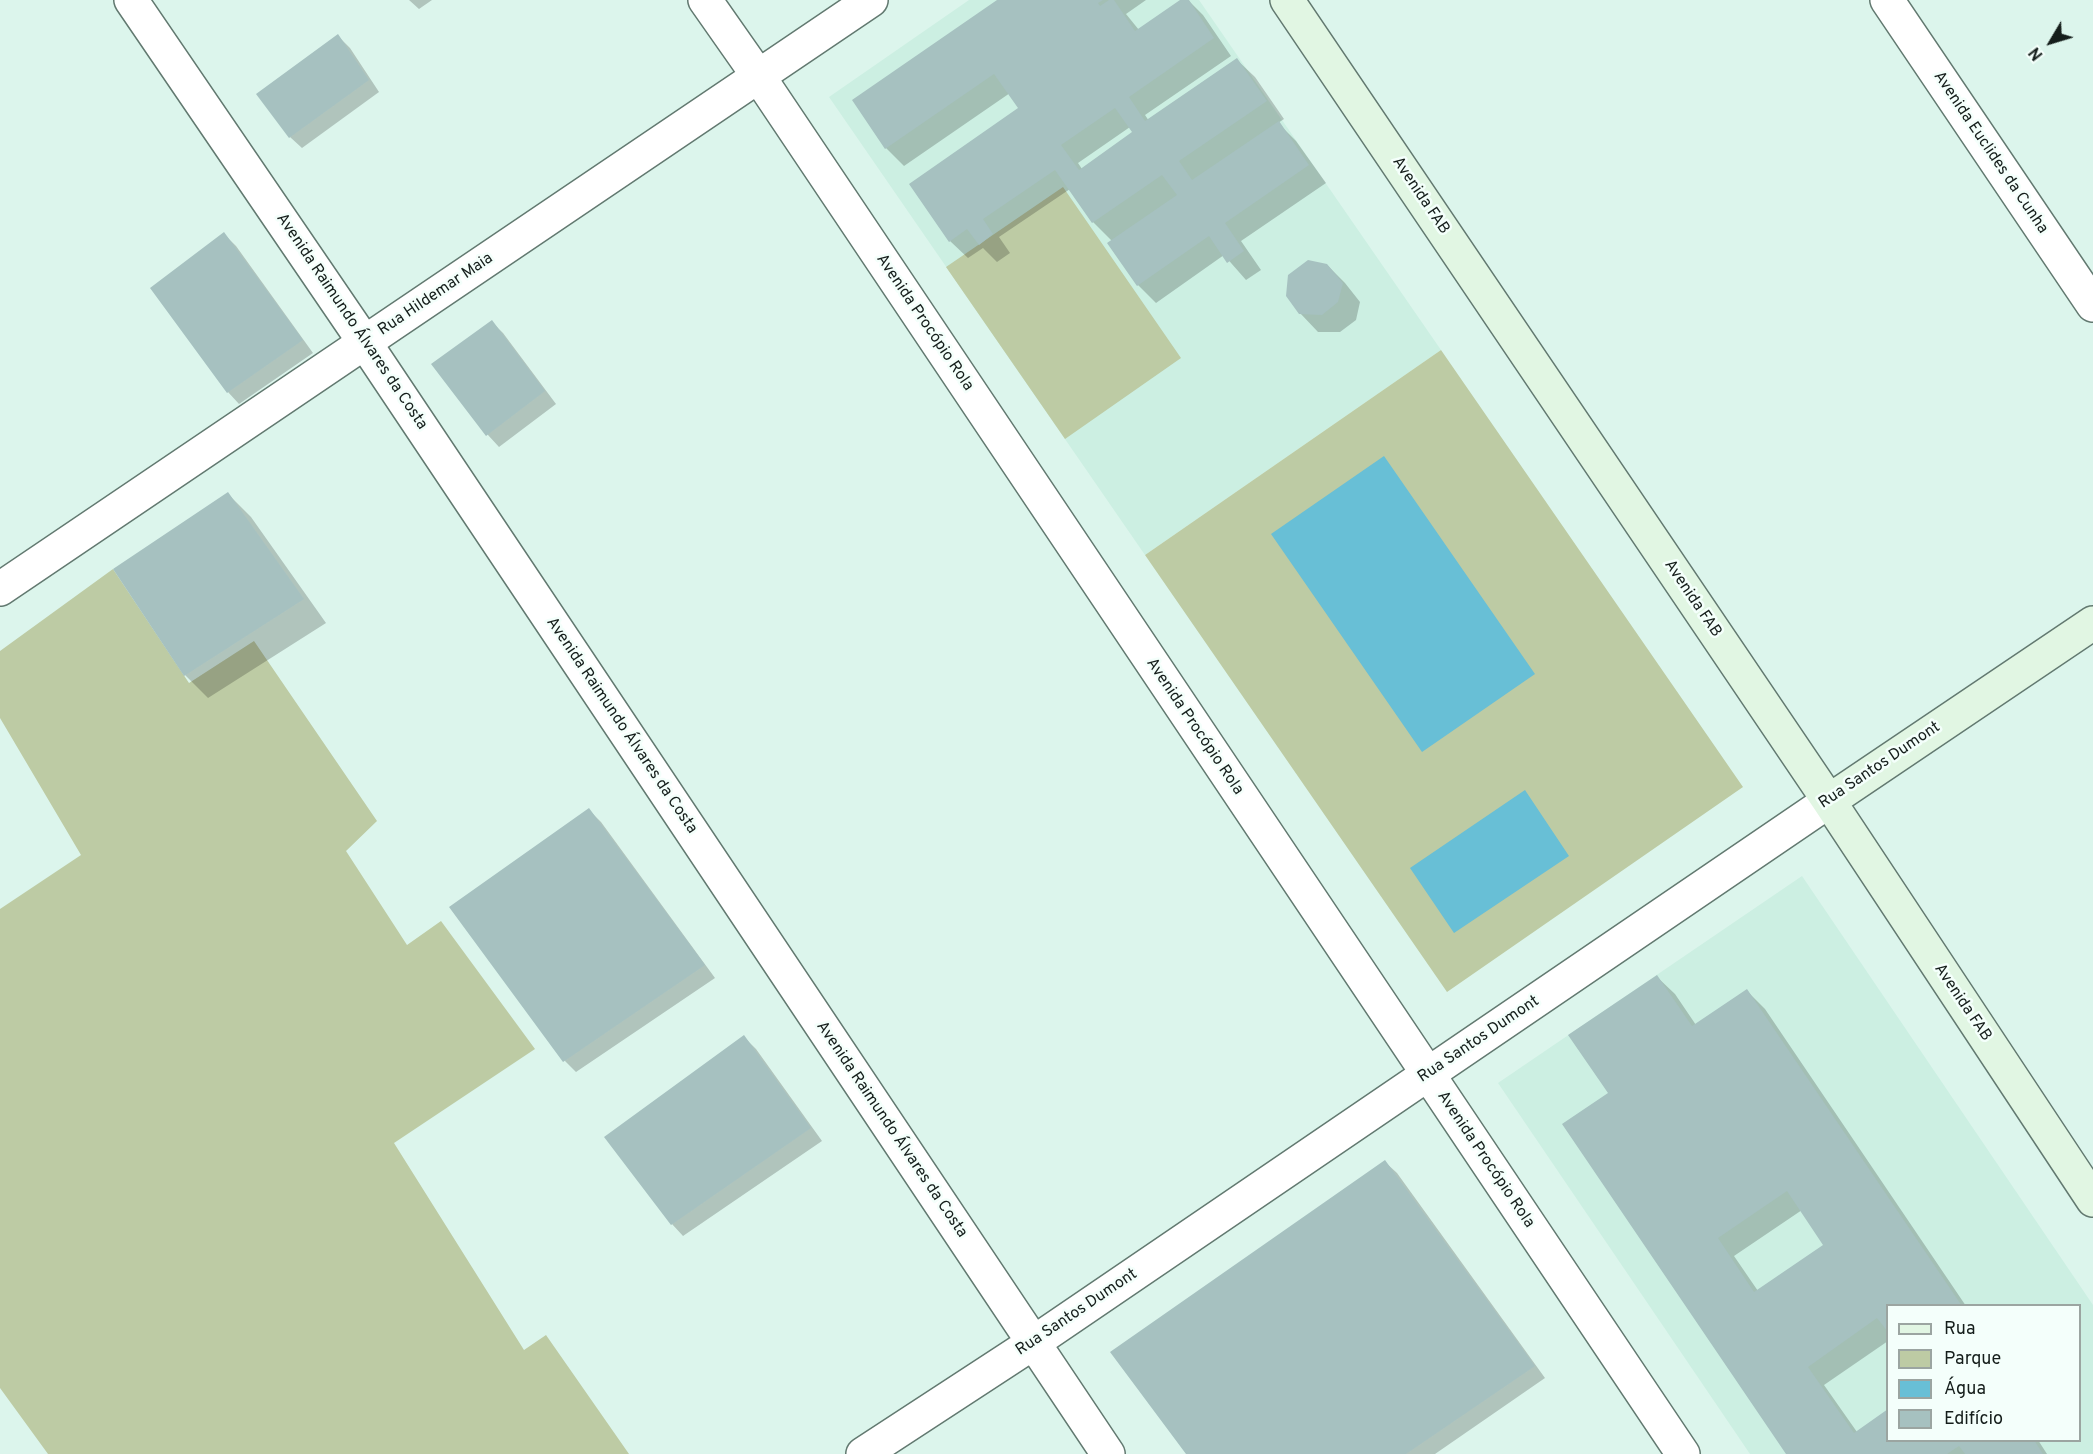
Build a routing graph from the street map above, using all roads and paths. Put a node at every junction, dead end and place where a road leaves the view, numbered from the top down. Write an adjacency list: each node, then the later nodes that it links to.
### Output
1 (131, 0): 8 (street, Avenida Raimundo Álvares da Costa)
2 (705, 0): 6 (street, Avenida Procópio Rola)
3 (872, 0): 6 (street, Rua Hildemar Maia)
4 (1287, 0): 11 (main road, Avenida FAB)
5 (1887, 0): 7 (street, Avenida Euclides da Cunha)
6 (759, 77): 8 (street, Rua Hildemar Maia); 12 (street, Avenida Procópio Rola)
7 (2093, 305)
8 (365, 343): 9 (street, Rua Hildemar Maia); 14 (street, Avenida Raimundo Álvares da Costa)
9 (0, 589)
10 (2093, 623): 11 (main road, Rua Santos Dumont)
11 (1829, 801): 12 (street, Rua Santos Dumont); 13 (main road, Avenida FAB)
12 (1427, 1075): 14 (street, Rua Santos Dumont); 17 (street, Avenida Procópio Rola)
13 (2093, 1200)
14 (1033, 1343): 15 (street, Rua Santos Dumont); 16 (street, Avenida Raimundo Álvares da Costa)
15 (863, 1454)
16 (1108, 1454)
17 (1683, 1454)

